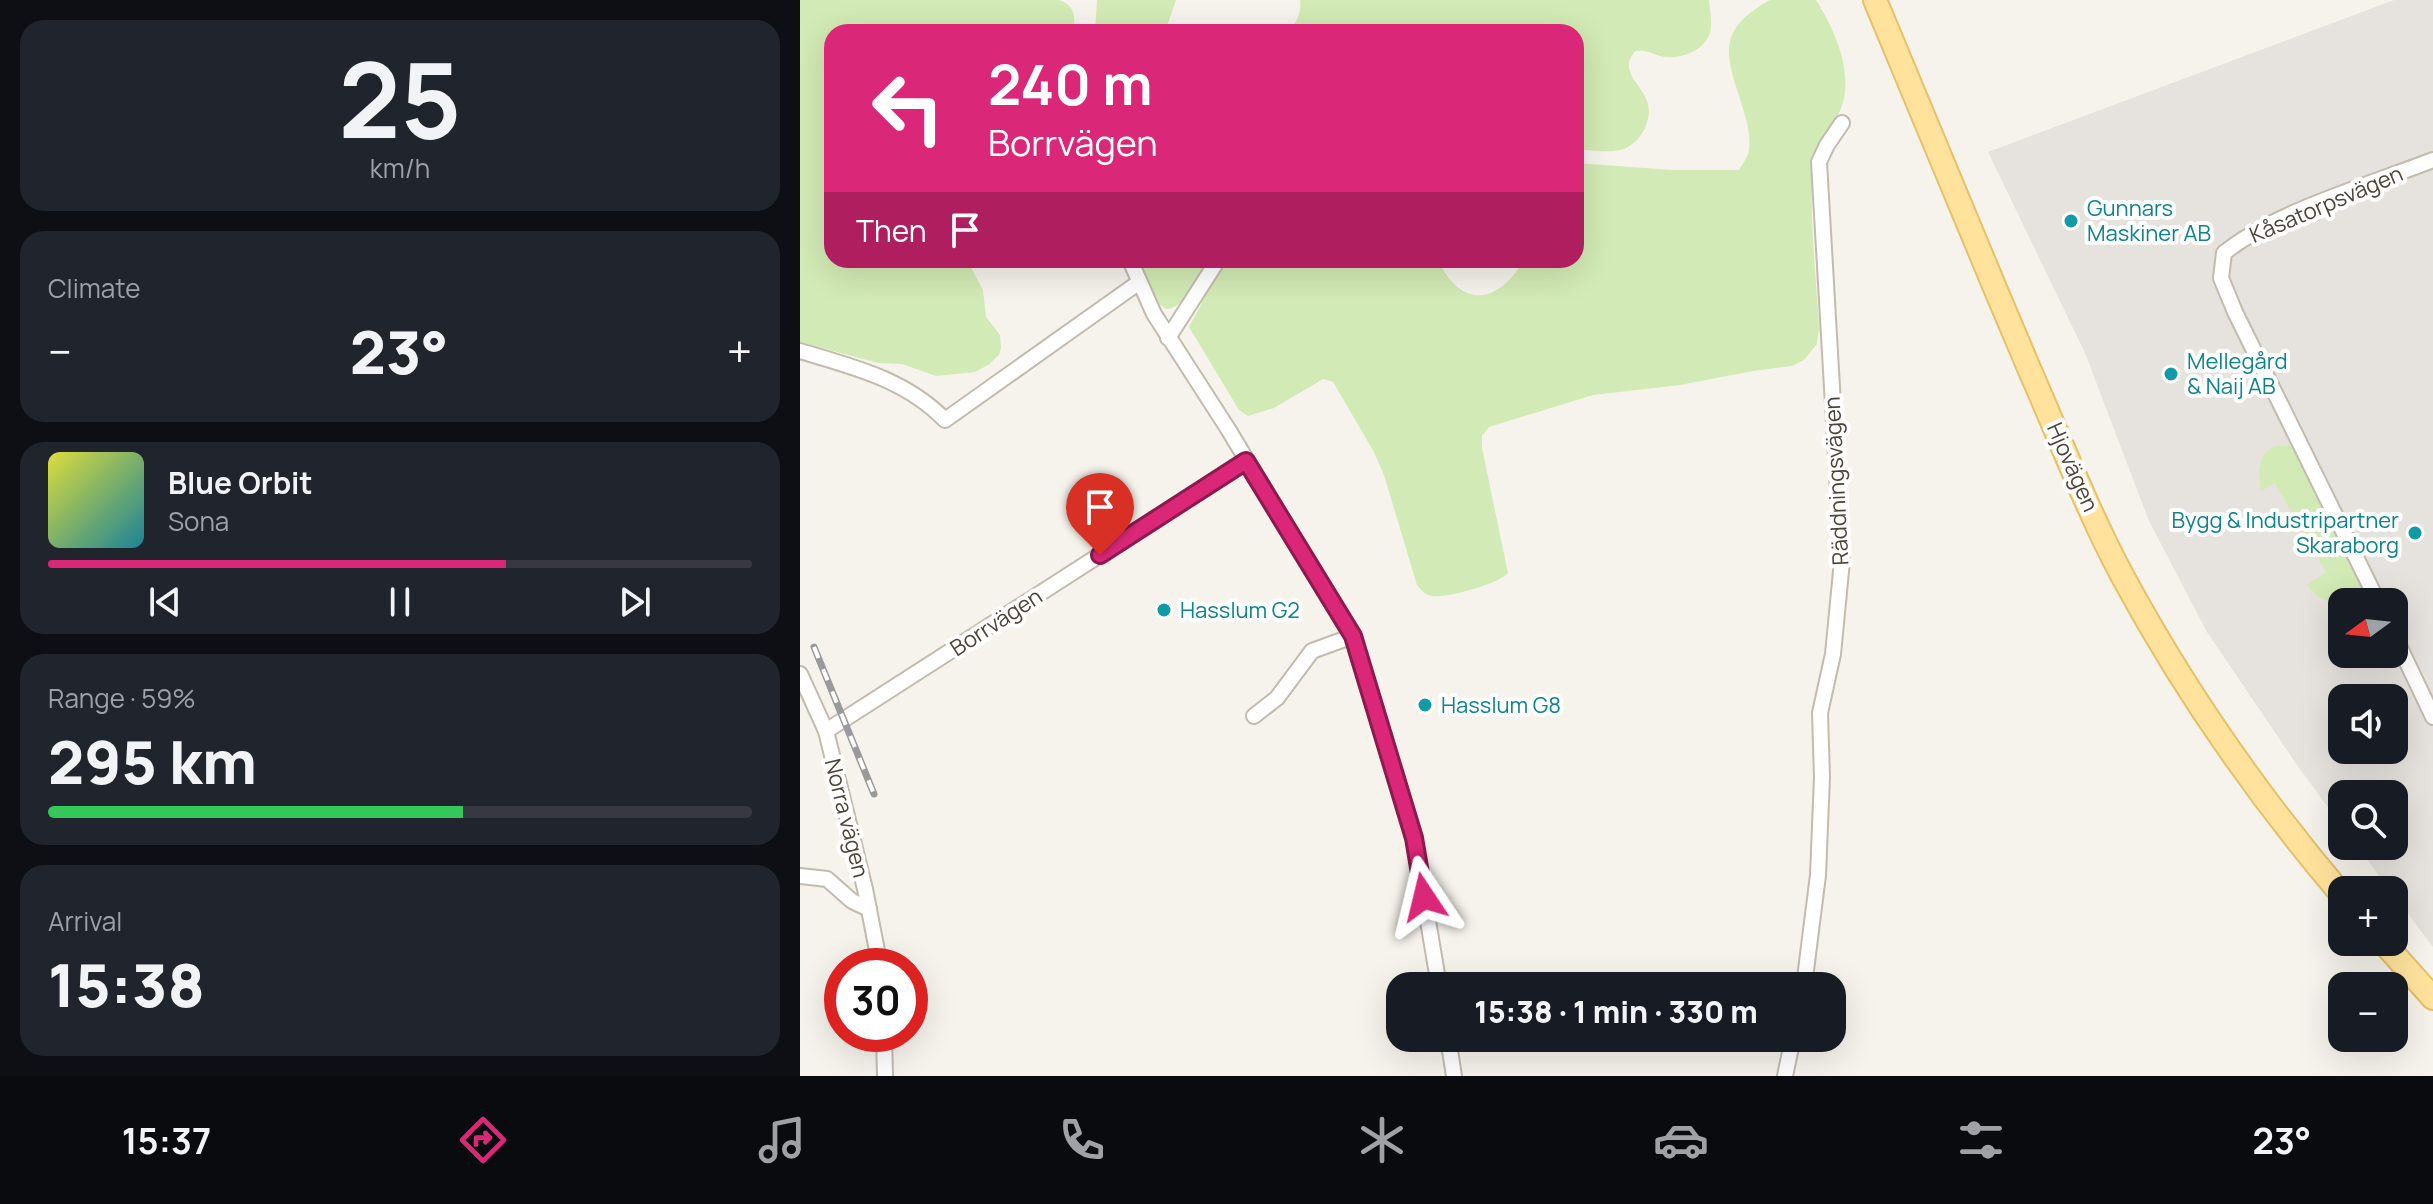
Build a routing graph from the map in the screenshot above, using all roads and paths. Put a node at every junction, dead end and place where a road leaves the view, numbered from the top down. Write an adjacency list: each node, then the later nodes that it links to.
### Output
1 (1875, 0): 18 (main road, Hjovägen)
2 (1842, 123): 23 (street, Räddningsvägen)
3 (2433, 160): 10 (street, Kåsatorpsvägen)
4 (1133, 268): 6 (street)
5 (1213, 268): 7 (street)
6 (1138, 283): 7 (street); 8 (street)
7 (1168, 338): 9 (street)
8 (800, 351)
9 (1246, 461): 11 (street); 16 (street, Borrvägen)
10 (2371, 588)
11 (1353, 636): 14 (street); 22 (street)
12 (2408, 664): 15 (street)
13 (800, 674): 16 (street, Norra vägen)
14 (1254, 716)
15 (2433, 717)
16 (826, 731): 19 (street, Norra vägen)
17 (800, 876): 19 (street)
18 (2328, 878)
19 (869, 909): 20 (street, Norra vägen)
20 (877, 948)
21 (2396, 956): 24 (main road)
22 (1437, 972)
23 (1806, 972)
24 (2433, 998)
25 (884, 1052): 28 (street)
26 (1450, 1052): 29 (street)
27 (1790, 1052): 30 (street)
28 (885, 1076)
29 (1454, 1076)
30 (1785, 1076)

